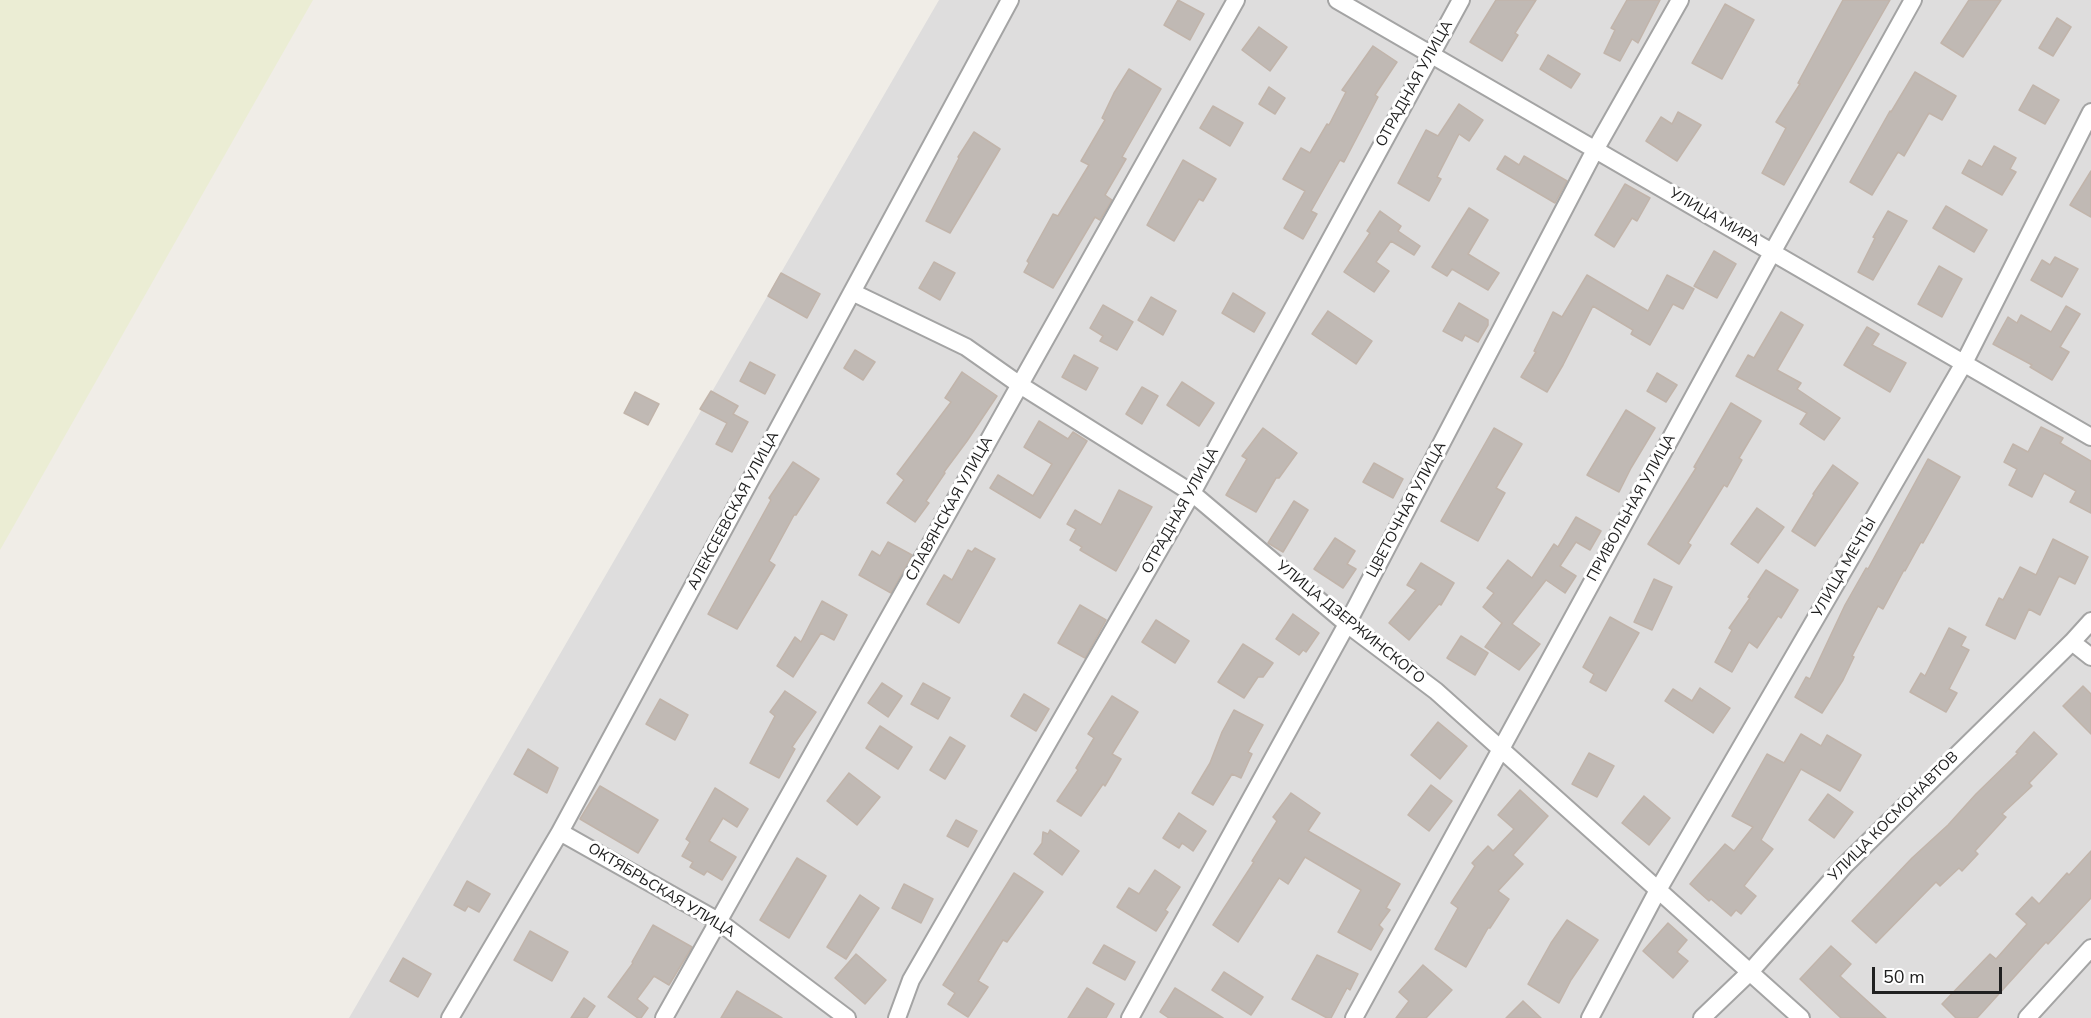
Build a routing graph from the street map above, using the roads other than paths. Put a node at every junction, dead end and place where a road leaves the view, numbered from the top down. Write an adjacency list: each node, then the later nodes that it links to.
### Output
1 (1010, 0): 11 (street, АЛЕКСЕЕВСКАЯ УЛИЦА)
2 (1236, 0): 13 (street, СЛАВЯНСКАЯ УЛИЦА)
3 (1337, 0): 7 (street, УЛИЦА МИРА)
4 (1461, 0): 7 (street, ОТРАДНАЯ УЛИЦА)
5 (1680, 0): 9 (street, ЦВЕТОЧНАЯ УЛИЦА)
6 (1913, 0): 10 (street, ПРИВОЛЬНАЯ УЛИЦА)
7 (1432, 53): 9 (street, УЛИЦА МИРА); 15 (street, ОТРАДНАЯ УЛИЦА)
8 (2091, 112): 12 (street, УЛИЦА МЕЧТЫ)
9 (1595, 150): 10 (street, УЛИЦА МИРА); 17 (street, ЦВЕТОЧНАЯ УЛИЦА)
10 (1773, 251): 12 (street, УЛИЦА МИРА); 20 (street, ПРИВОЛЬНАЯ УЛИЦА)
11 (852, 292): 13 (street, УЛИЦА ДЗЕРЖИНСКОГО); 21 (street, АЛЕКСЕЕВСКАЯ УЛИЦА)
12 (1964, 363): 14 (street, УЛИЦА МИРА); 22 (street, УЛИЦА МЕЧТЫ)
13 (1020, 385): 15 (street, УЛИЦА ДЗЕРЖИНСКОГО); 23 (street, СЛАВЯНСКАЯ УЛИЦА)
14 (2091, 437)
15 (1192, 493): 17 (street, УЛИЦА ДЗЕРЖИНСКОГО); 29 (street, ОТРАДНАЯ УЛИЦА)
16 (2091, 621): 18 (street, УЛИЦА КОСМОНАВТОВ)
17 (1347, 624): 20 (street, УЛИЦА ДЗЕРЖИНСКОГО); 30 (street, ЦВЕТОЧНАЯ УЛИЦА)
18 (2072, 642): 19 (street); 25 (street, УЛИЦА КОСМОНАВТОВ)
19 (2091, 657)
20 (1500, 749): 22 (street, УЛИЦА ДЗЕРЖИНСКОГО); 31 (street, ПРИВОЛЬНАЯ УЛИЦА)
21 (560, 832): 23 (street, ОКТЯБРЬСКАЯ УЛИЦА); 26 (street, АЛЕКСЕЕВСКАЯ УЛИЦА)
22 (1658, 890): 25 (street, УЛИЦА ДЗЕРЖИНСКОГО); 32 (street, УЛИЦА МЕЧТЫ)
23 (718, 921): 27 (street, СЛАВЯНСКАЯ УЛИЦА); 28 (street, ОКТЯБРЬСКАЯ УЛИЦА)
24 (2091, 948): 35 (street)
25 (1750, 972): 33 (street, УЛИЦА КОСМОНАВТОВ); 34 (street, УЛИЦА ДЗЕРЖИНСКОГО)
26 (450, 1018)
27 (664, 1018)
28 (848, 1018)
29 (897, 1018)
30 (1130, 1018)
31 (1354, 1018)
32 (1590, 1018)
33 (1702, 1018)
34 (1802, 1018)
35 (2027, 1018)

